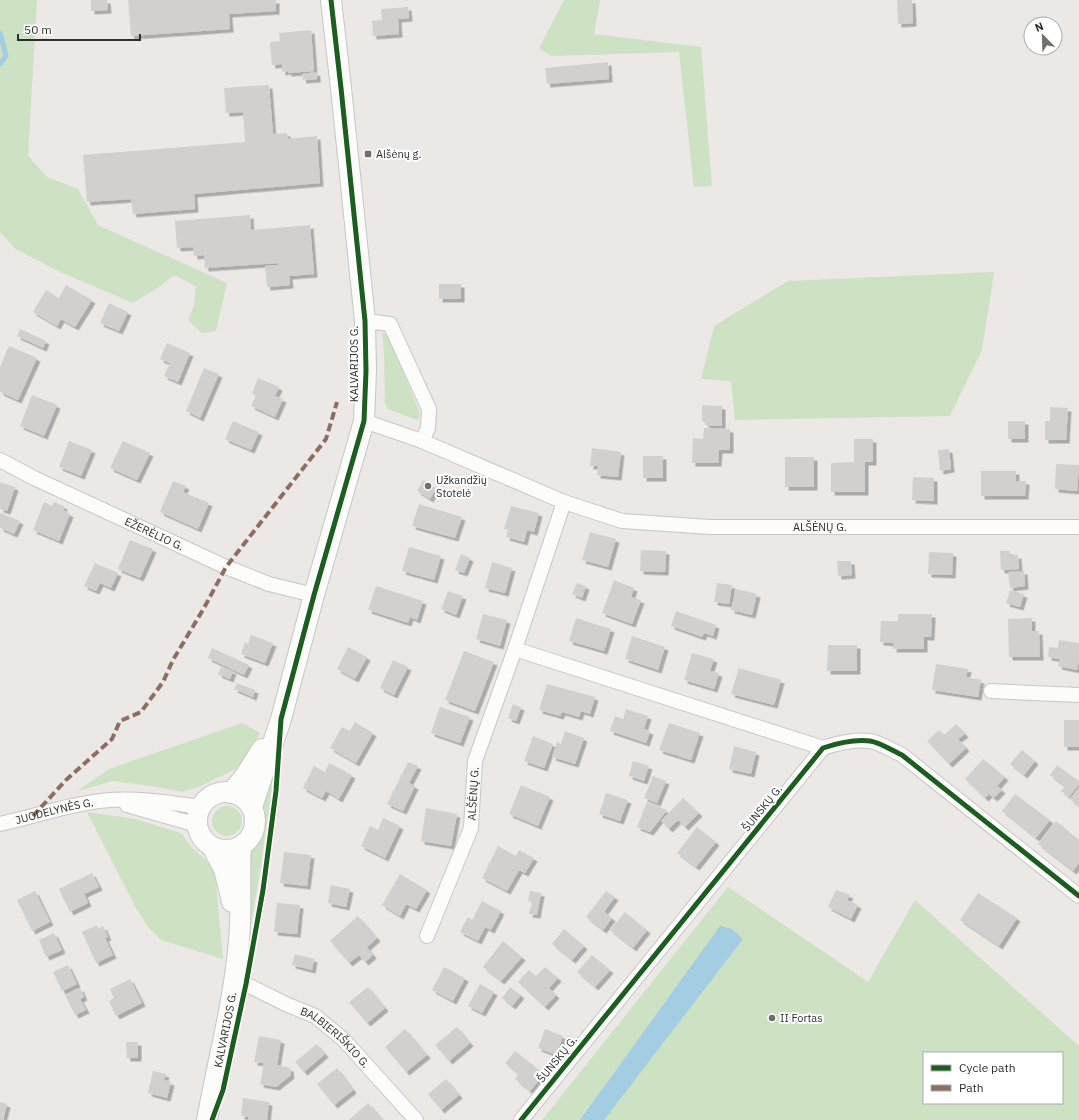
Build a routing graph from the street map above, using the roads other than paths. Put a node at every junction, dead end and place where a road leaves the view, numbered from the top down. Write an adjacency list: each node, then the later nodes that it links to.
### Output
1 (330, 0): 2 (main road, KALVARIJOS G.)
2 (365, 321): 3 (main road, KALVARIJOS G.); 4 (street)
3 (364, 421): 4 (street, ALŠĖNŲ G.); 8 (main road, KALVARIJOS G.)
4 (422, 441): 6 (street, ALŠĖNŲ G.)
5 (0, 460): 8 (street, EŽERĖLIO G.)
6 (564, 502): 7 (street, ALŠĖNŲ G.); 9 (street, ALŠĖNŲ G.)
7 (1079, 527)
8 (314, 595): 12 (main road, KALVARIJOS G.)
9 (515, 649): 13 (street); 21 (street, ALŠĖNŲ G.)
10 (992, 691): 11 (street)
11 (1079, 695)
12 (281, 719): 14 (main road, KALVARIJOS G.); 15 (main road, KALVARIJOS G.)
13 (823, 748): 20 (street); 26 (street, ŠUNSKŲ G.)
14 (231, 792): 15 (main road); 16 (main road)
15 (252, 807): 18 (main road)
16 (199, 816): 17 (street, JUODELYNĖS G.); 19 (main road)
17 (0, 824)
18 (241, 846): 19 (main road); 22 (main road, KALVARIJOS G.)
19 (213, 848): 22 (main road, KALVARIJOS G.)
20 (1079, 896)
21 (427, 936)
22 (240, 939): 23 (main road, KALVARIJOS G.)
23 (235, 979): 24 (main road, KALVARIJOS G.); 25 (street, BALBIERIŠKIO G.)
24 (207, 1120)
25 (416, 1120)
26 (521, 1120)

